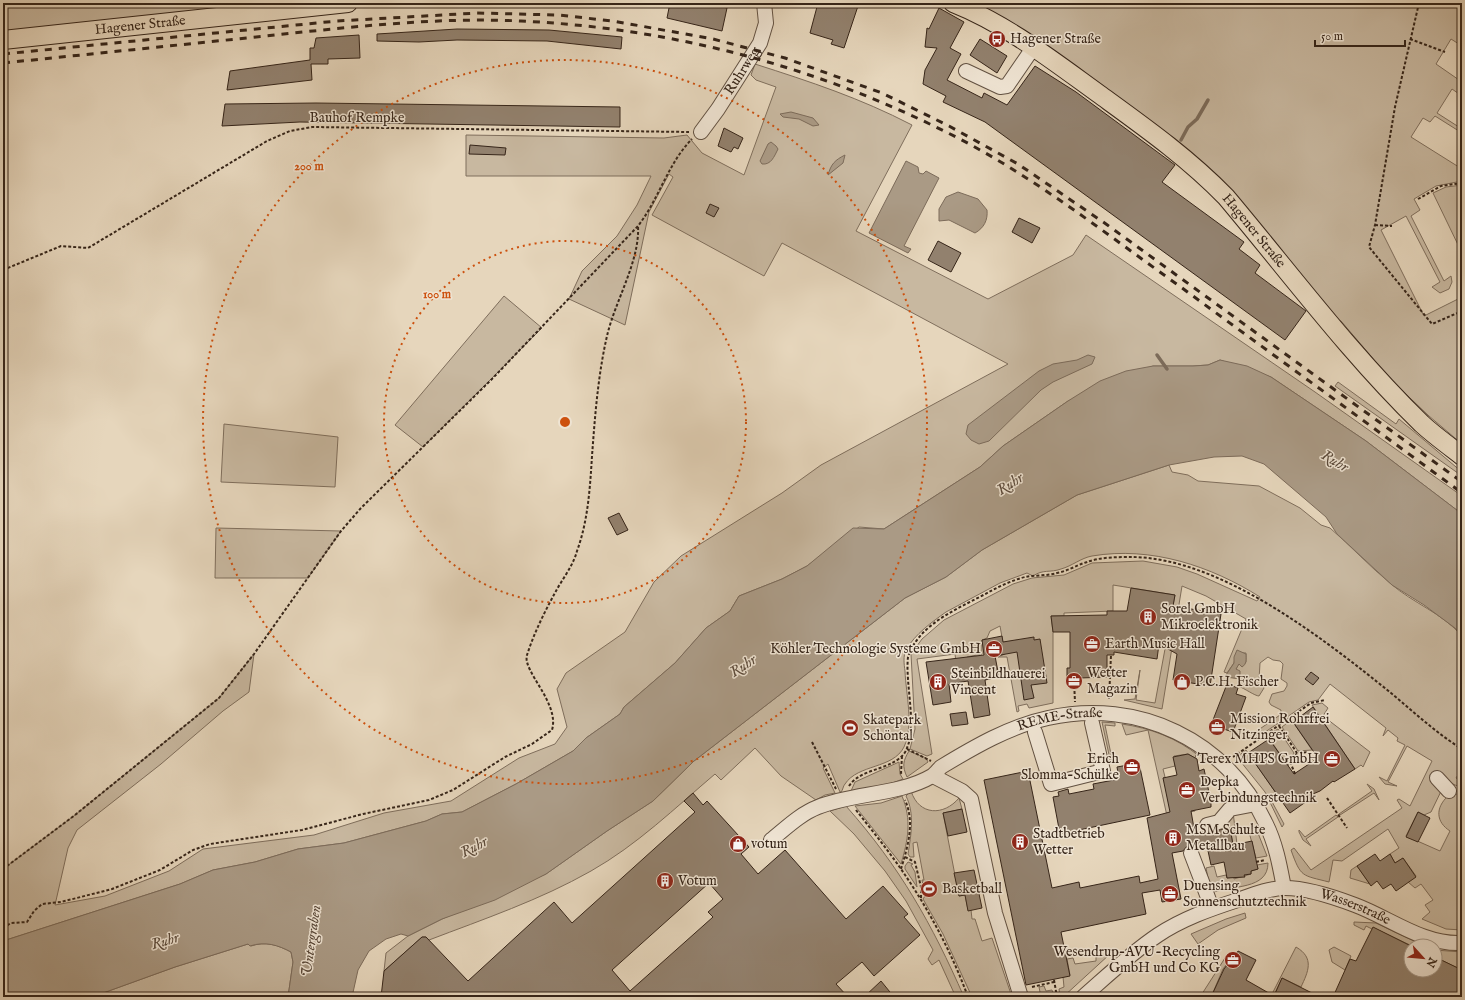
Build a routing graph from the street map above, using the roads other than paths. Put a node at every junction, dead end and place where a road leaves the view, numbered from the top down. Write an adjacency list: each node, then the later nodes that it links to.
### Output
1 (348, 3): 4 (main road, Hagener Straße)
2 (764, 3): 7 (street, Ruhrweg)
3 (953, 3): 5 (main road, Hagener Straße)
4 (3, 40)
5 (1033, 48): 6 (street); 8 (main road, Hagener Straße)
6 (966, 71)
7 (700, 132)
8 (1462, 456)
9 (1092, 723): 10 (street)
10 (1035, 732)
11 (936, 772): 14 (street, REME-Straße); 16 (street, REME-Straße); 21 (street)
12 (1437, 778): 13 (street)
13 (1449, 791)
14 (1256, 804): 15 (street); 18 (street, REME-Straße)
15 (1208, 824)
16 (771, 840)
17 (1192, 853): 19 (street)
18 (1284, 888): 19 (street, Wasserstraße); 20 (street, Wasserstraße)
19 (1212, 908): 22 (street, Wasserstraße)
20 (1462, 944)
21 (1019, 993)
22 (1083, 997)

